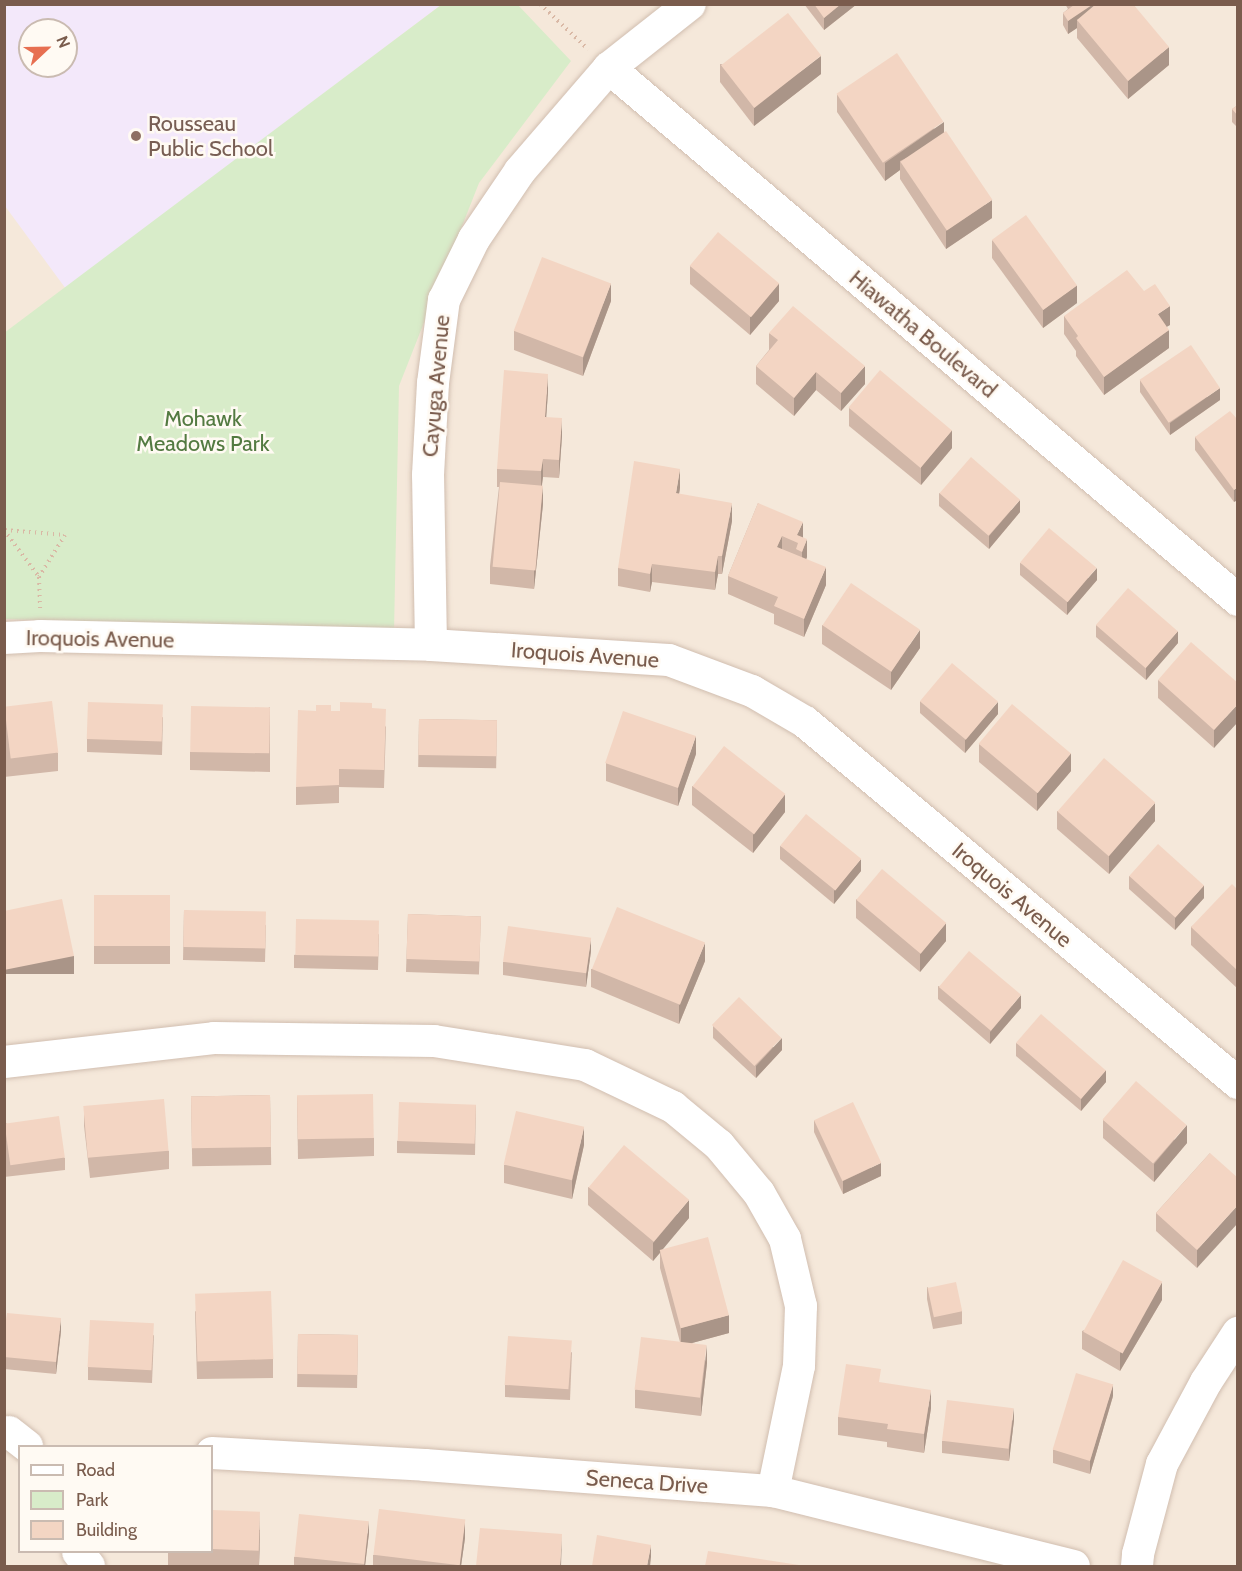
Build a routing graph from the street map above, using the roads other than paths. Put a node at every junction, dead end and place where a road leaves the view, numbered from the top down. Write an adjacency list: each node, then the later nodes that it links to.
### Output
1 (690, 4): 2 (street, Cayuga Avenue)
2 (609, 68): 3 (street, Hiawatha Boulevard); 5 (street, Cayuga Avenue)
3 (1238, 600)
4 (4, 638): 5 (street, Iroquois Avenue)
5 (431, 645): 7 (street, Iroquois Avenue)
6 (4, 1062): 10 (street)
7 (1238, 1083)
8 (1238, 1333): 14 (street)
9 (213, 1453): 10 (street, Seneca Drive)
10 (773, 1491): 13 (street, Seneca Drive)
11 (79, 1553): 12 (street)
12 (88, 1566)
13 (1074, 1566)
14 (1137, 1566)

